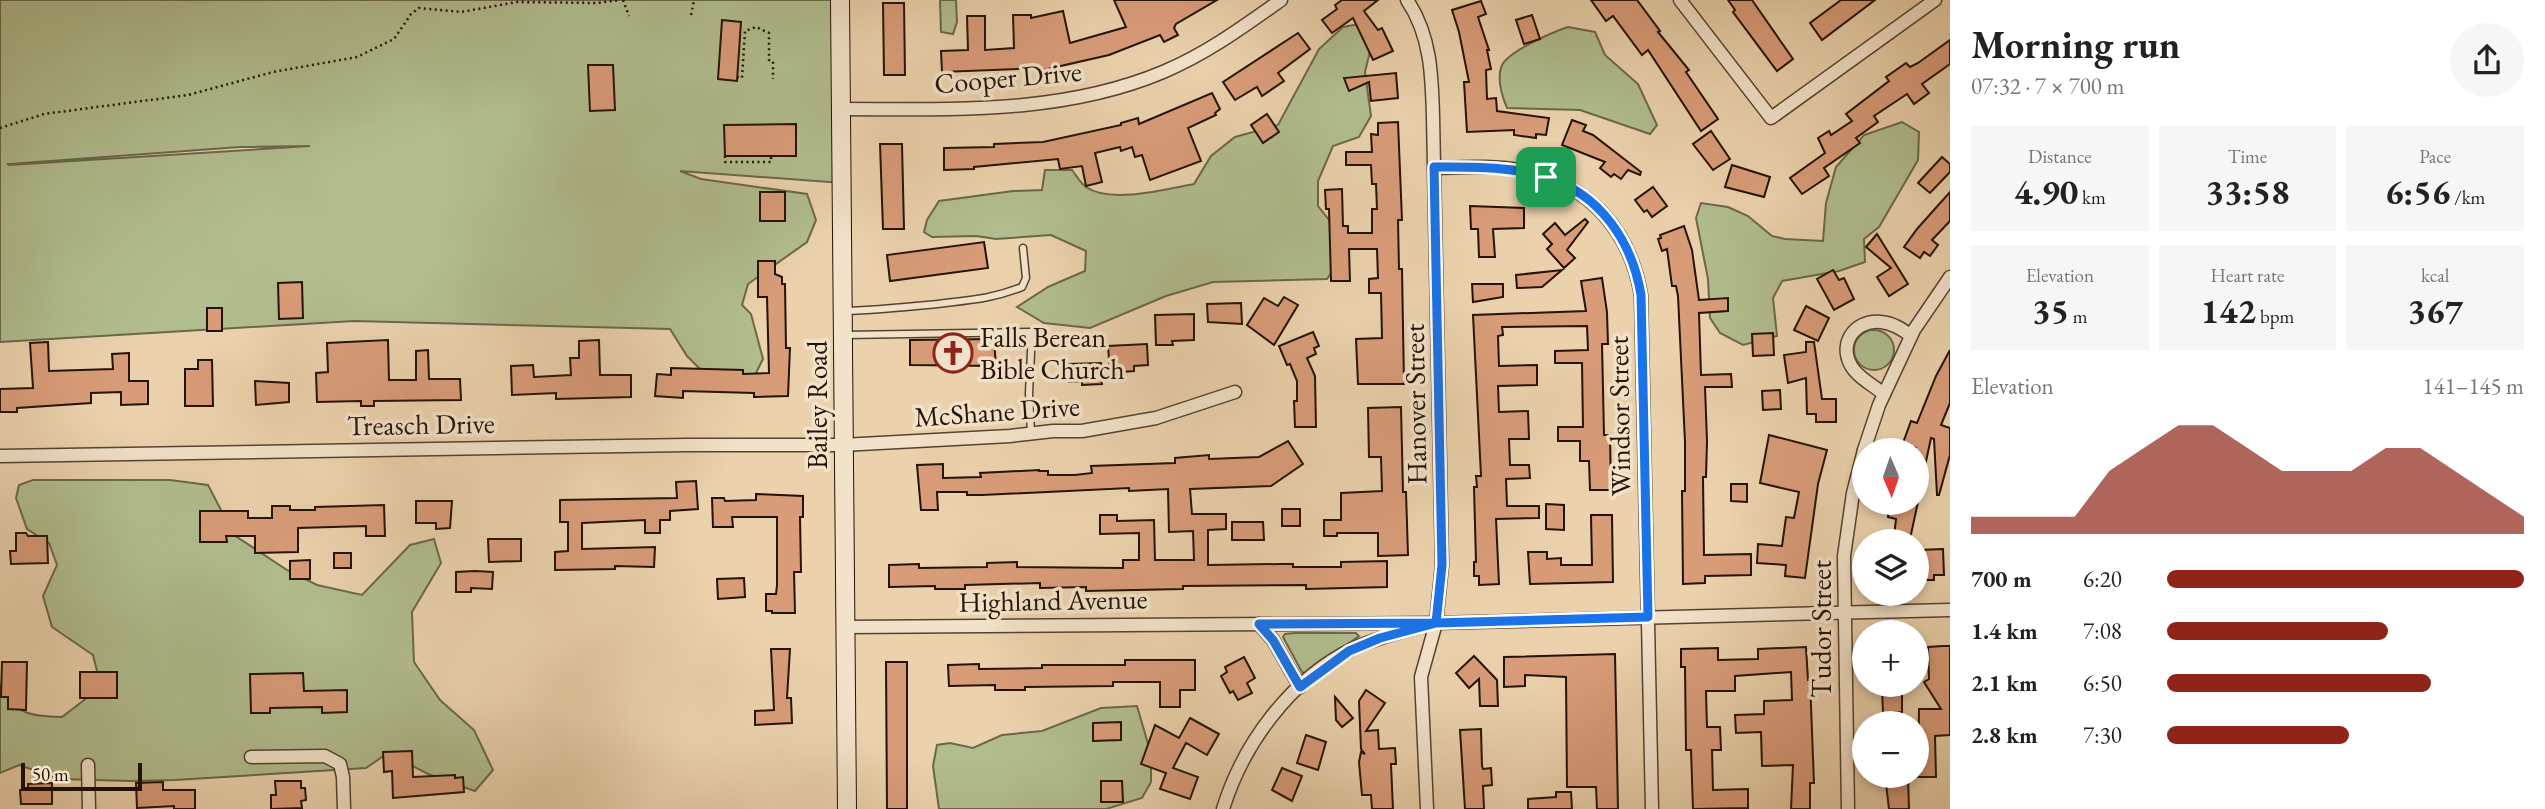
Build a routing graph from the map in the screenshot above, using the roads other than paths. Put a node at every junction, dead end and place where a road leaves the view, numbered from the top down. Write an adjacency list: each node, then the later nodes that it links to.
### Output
1 (840, 0): 6 (street, Bailey Road)
2 (1281, 0): 6 (street, Cooper Drive)
3 (1407, 0): 7 (street, Hanover Street)
4 (1680, 0): 5 (street)
5 (1935, 0)
6 (841, 109): 10 (street, Bailey Road)
7 (1434, 167): 22 (street, Windsor Street); 23 (street, Hanover Street)
8 (1023, 248): 10 (lane)
9 (1950, 276): 12 (street, Tudor Street)
10 (843, 311): 11 (street, Bailey Road)
11 (843, 335): 15 (lane); 17 (street, Bailey Road)
12 (1911, 336): 14 (street, Tudor Street); 14 (street)
13 (1234, 392): 15 (street, McShane Drive)
14 (1884, 394): 16 (street, Tudor Street)
15 (1031, 433): 17 (street, McShane Drive)
16 (1868, 438)
17 (842, 445): 18 (street, Treasch Drive); 25 (street, Bailey Road)
18 (0, 456)
19 (1852, 504): 21 (street, Tudor Street)
20 (1950, 610): 21 (street, Highland Avenue)
21 (1843, 612): 22 (street, Highland Avenue); 35 (street, Tudor Street)
22 (1648, 617): 23 (street, Highland Avenue); 34 (street, Windsor Street)
23 (1436, 623): 24 (street, Highland Avenue); 26 (street); 33 (street, Hanover Street)
24 (1259, 624): 25 (street, Highland Avenue); 26 (street)
25 (846, 627): 31 (street, Bailey Road)
26 (1300, 687): 32 (street)
27 (251, 757): 30 (street)
28 (88, 765): 29 (street)
29 (89, 809)
30 (344, 809)
31 (847, 809)
32 (1223, 809)
33 (1427, 809)
34 (1652, 809)
35 (1849, 809)

